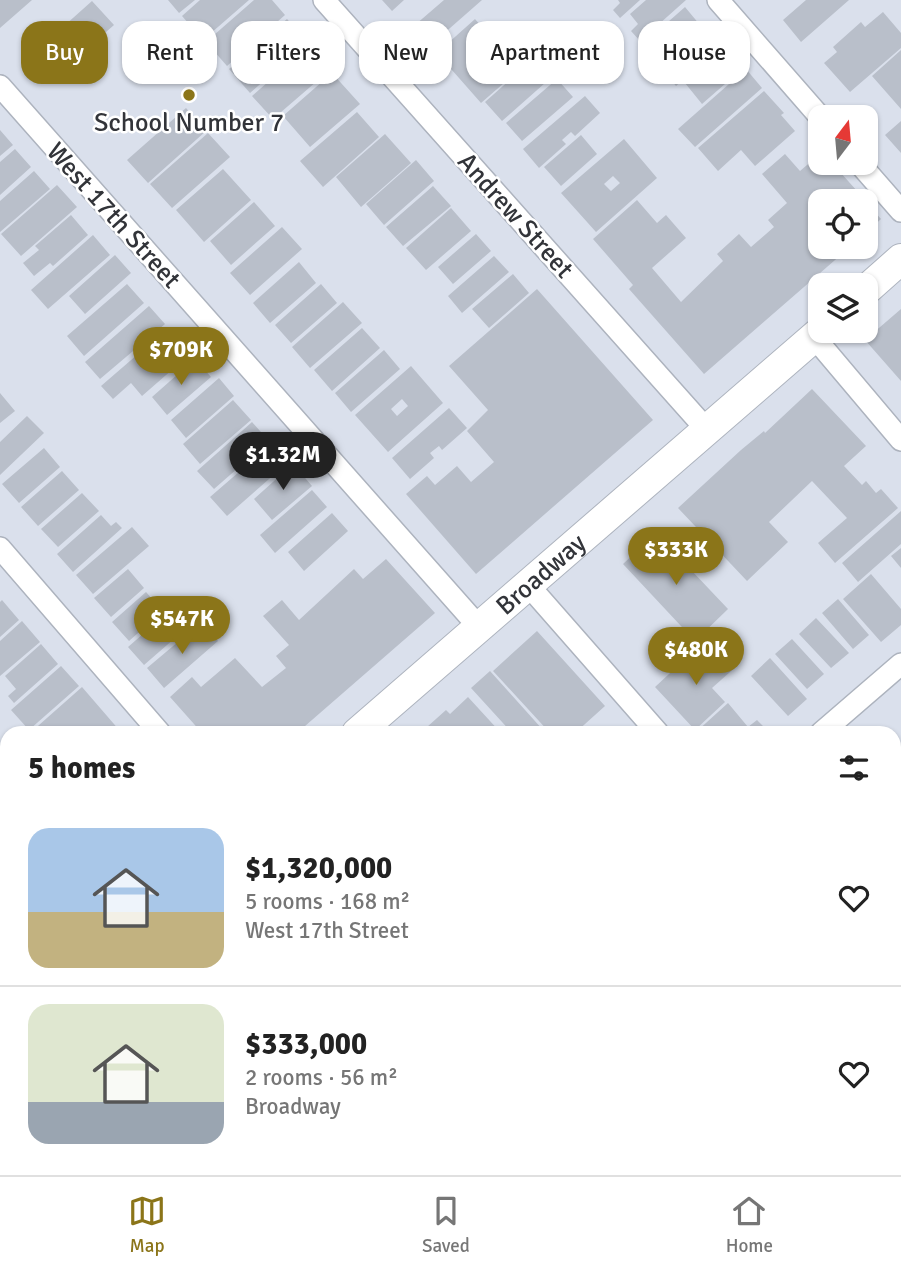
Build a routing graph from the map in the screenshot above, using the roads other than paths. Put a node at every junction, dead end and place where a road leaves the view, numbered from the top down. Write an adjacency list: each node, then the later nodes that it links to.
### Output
1 (324, 0): 11 (street, Andrew Street)
2 (718, 0): 4 (street)
3 (0, 86): 15 (street, West 17th Street)
4 (810, 105)
5 (870, 175): 6 (street)
6 (901, 211)
7 (901, 259): 8 (street)
8 (878, 279)
9 (808, 343): 11 (street, Broadway)
10 (825, 343): 12 (street)
11 (707, 430): 14 (street, Broadway)
12 (901, 440)
13 (0, 548): 17 (street)
14 (529, 586): 15 (street, Broadway); 19 (street)
15 (479, 627): 18 (street, Broadway)
16 (901, 664): 20 (street)
17 (154, 726)
18 (365, 726)
19 (652, 726)
20 (829, 726)

